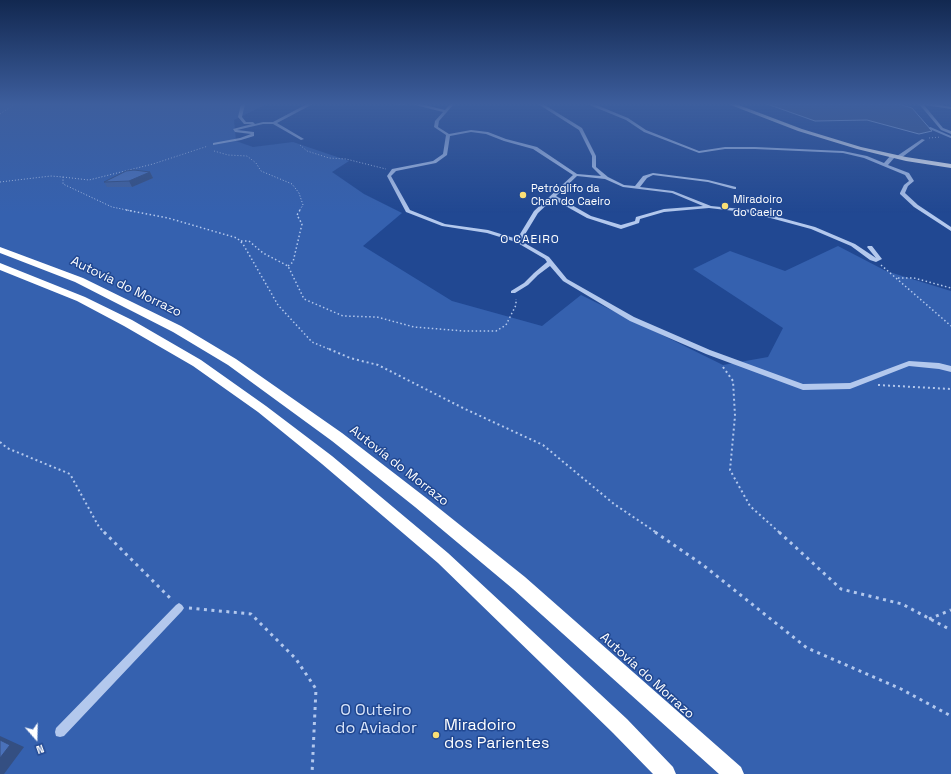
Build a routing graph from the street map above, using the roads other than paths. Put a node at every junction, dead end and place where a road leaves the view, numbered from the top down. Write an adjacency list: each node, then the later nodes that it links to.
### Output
1 (240, 140): 8 (street)
2 (447, 140): 21 (street)
3 (505, 140): 14 (street)
4 (586, 140): 15 (street)
5 (668, 140): 11 (street)
6 (834, 140): 9 (main road)
7 (923, 140): 10 (street)
8 (214, 146)
9 (867, 150): 10 (main road); 11 (street)
10 (896, 156): 12 (street); 13 (main road)
11 (865, 157): 12 (street)
12 (885, 165): 20 (street)
13 (951, 166)
14 (576, 175): 15 (street); 18 (street)
15 (606, 178): 16 (street)
16 (636, 188): 17 (street); 19 (street)
17 (734, 188)
18 (553, 197): 19 (street); 21 (street)
19 (710, 207): 22 (street)
20 (951, 229)
21 (518, 241): 24 (street)
22 (870, 246)
23 (0, 250): 31 (highway, Autovía do Morrazo)
24 (550, 263): 26 (street); 27 (street)
25 (0, 266): 30 (highway)
26 (514, 292)
27 (951, 369)
28 (179, 608): 29 (street)
29 (60, 732)
30 (666, 774)
31 (734, 774)

